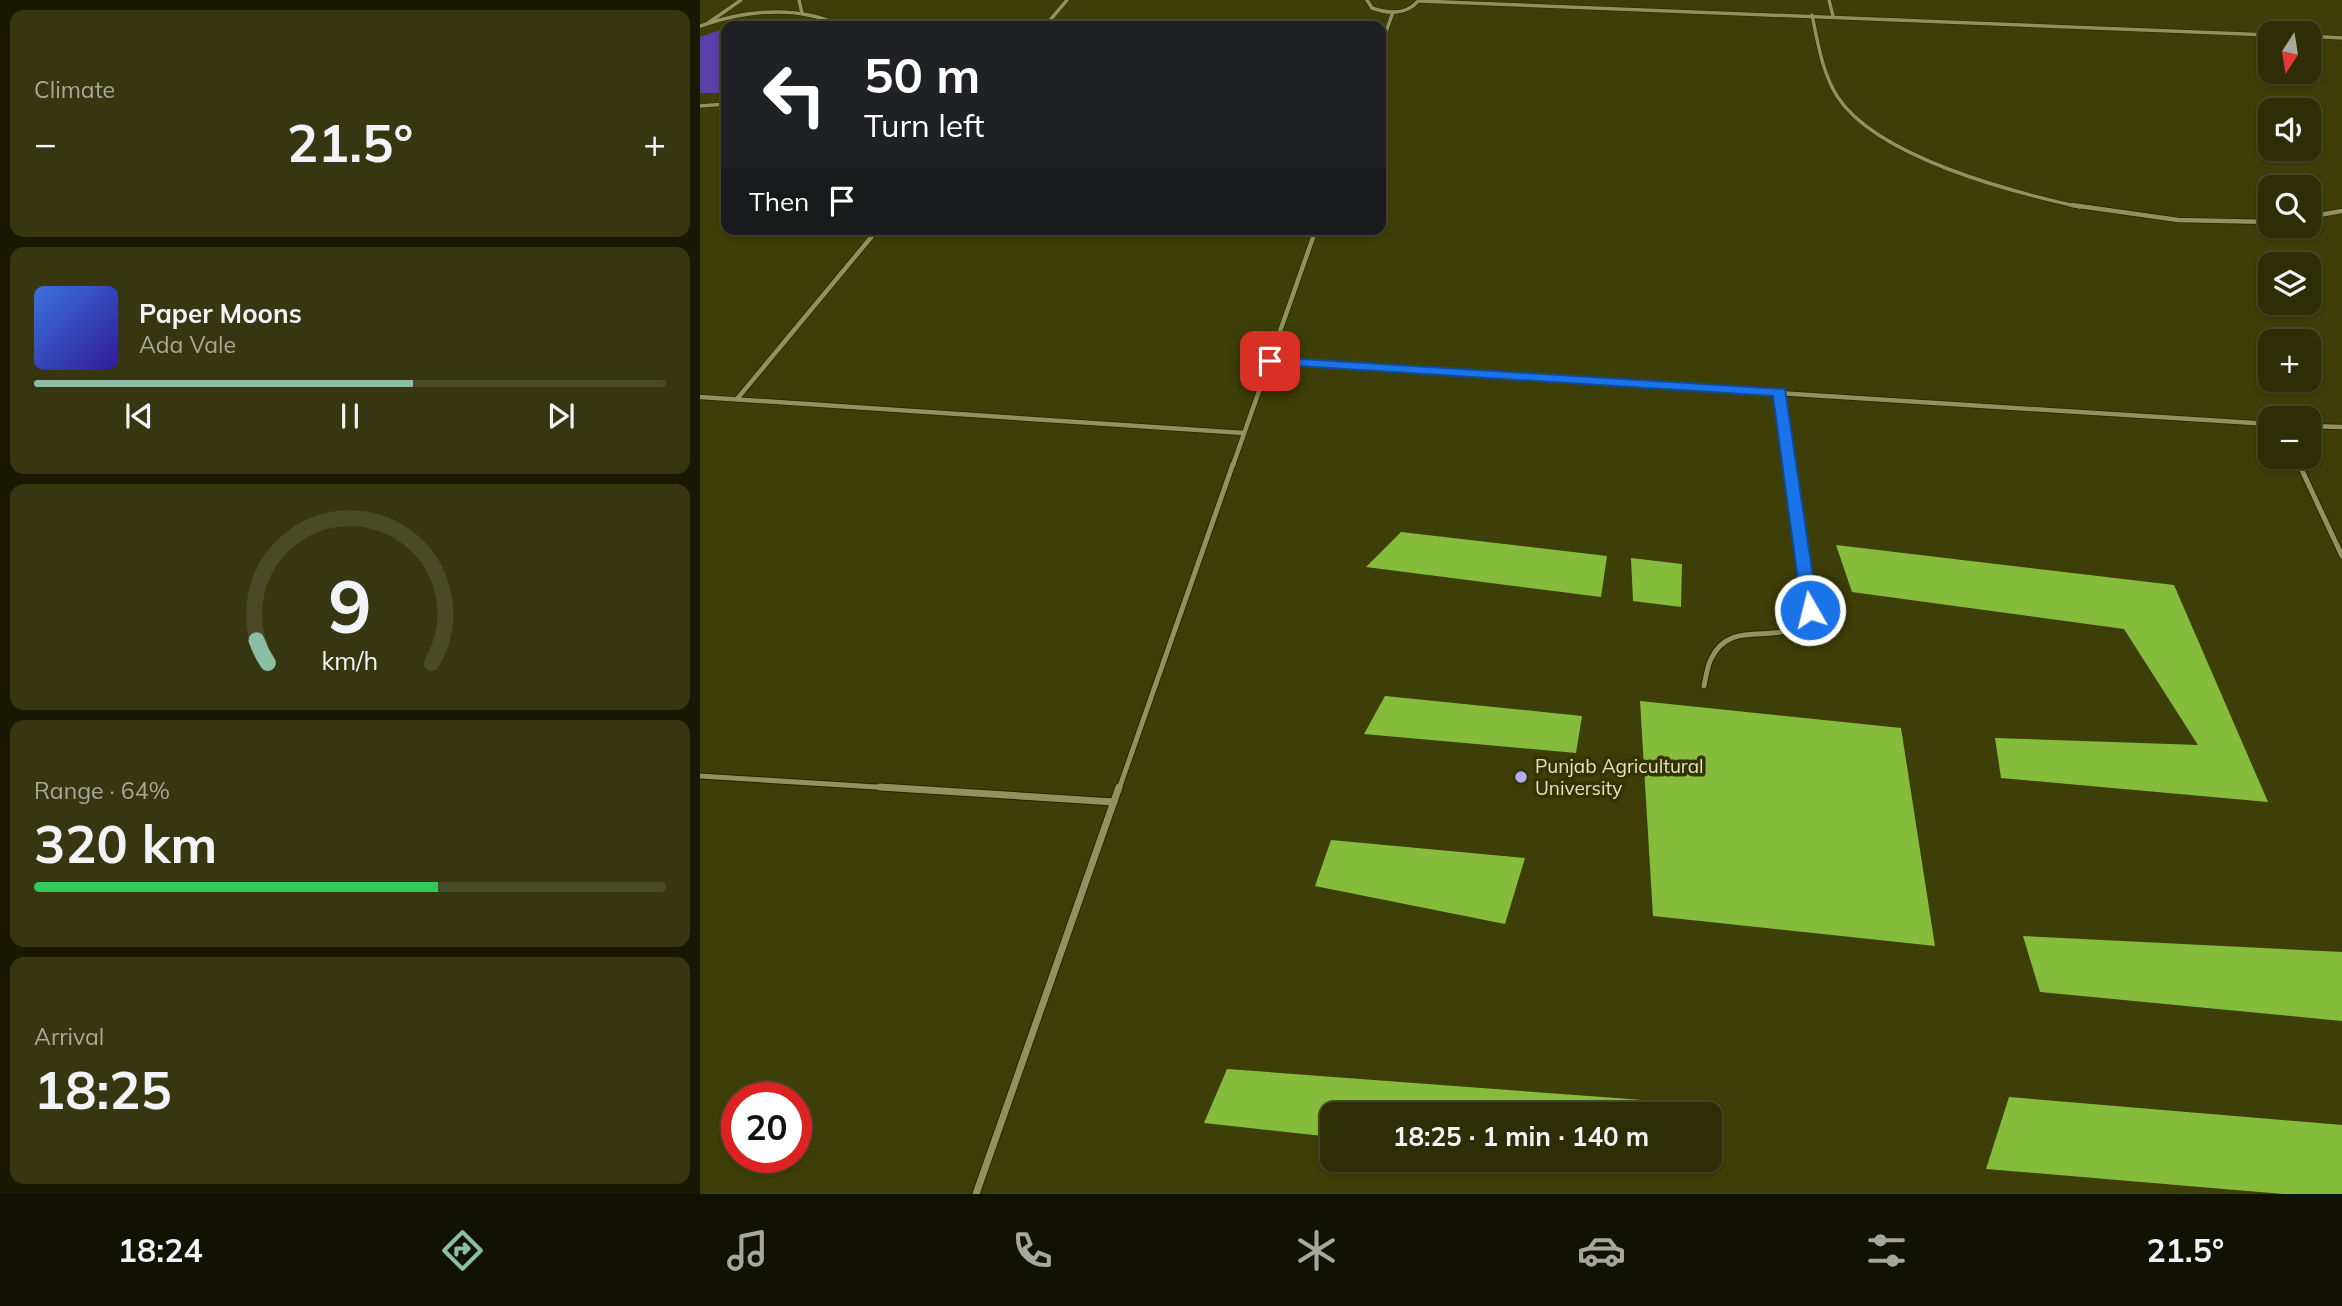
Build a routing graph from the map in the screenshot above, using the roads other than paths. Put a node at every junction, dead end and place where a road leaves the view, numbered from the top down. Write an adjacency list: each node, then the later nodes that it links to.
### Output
1 (741, 0): 15 (lane)
2 (799, 0): 8 (lane)
3 (1067, 0): 14 (lane)
4 (1367, 0): 7 (lane)
5 (1829, 0): 10 (lane)
6 (1419, 1): 7 (lane); 9 (lane)
7 (1393, 12): 17 (lane)
8 (802, 13): 12 (lane); 13 (lane)
9 (1812, 15): 10 (lane); 25 (lane)
10 (1833, 16): 18 (lane)
11 (721, 21): 15 (lane)
12 (721, 21)
13 (833, 21)
14 (1049, 21)
15 (705, 24): 16 (lane)
16 (700, 26)
17 (1386, 32)
18 (2258, 34)
19 (2321, 37): 20 (lane)
20 (2342, 38)
21 (721, 104): 22 (lane)
22 (700, 106)
23 (2342, 211): 24 (lane)
24 (2321, 215)
25 (2258, 222)
26 (872, 235): 31 (lane)
27 (1314, 235): 28 (lane)
28 (1270, 361): 29 (lane); 35 (lane)
29 (1780, 392): 32 (lane); 38 (lane)
30 (700, 397): 31 (lane)
31 (737, 399): 35 (lane)
32 (2258, 423)
33 (2321, 426): 34 (lane)
34 (2342, 427)
35 (1244, 433): 40 (lane)
36 (2302, 469): 37 (lane)
37 (2342, 556)
38 (1704, 686)
39 (700, 776): 40 (lane)
40 (1114, 802): 41 (lane)
41 (976, 1194)

